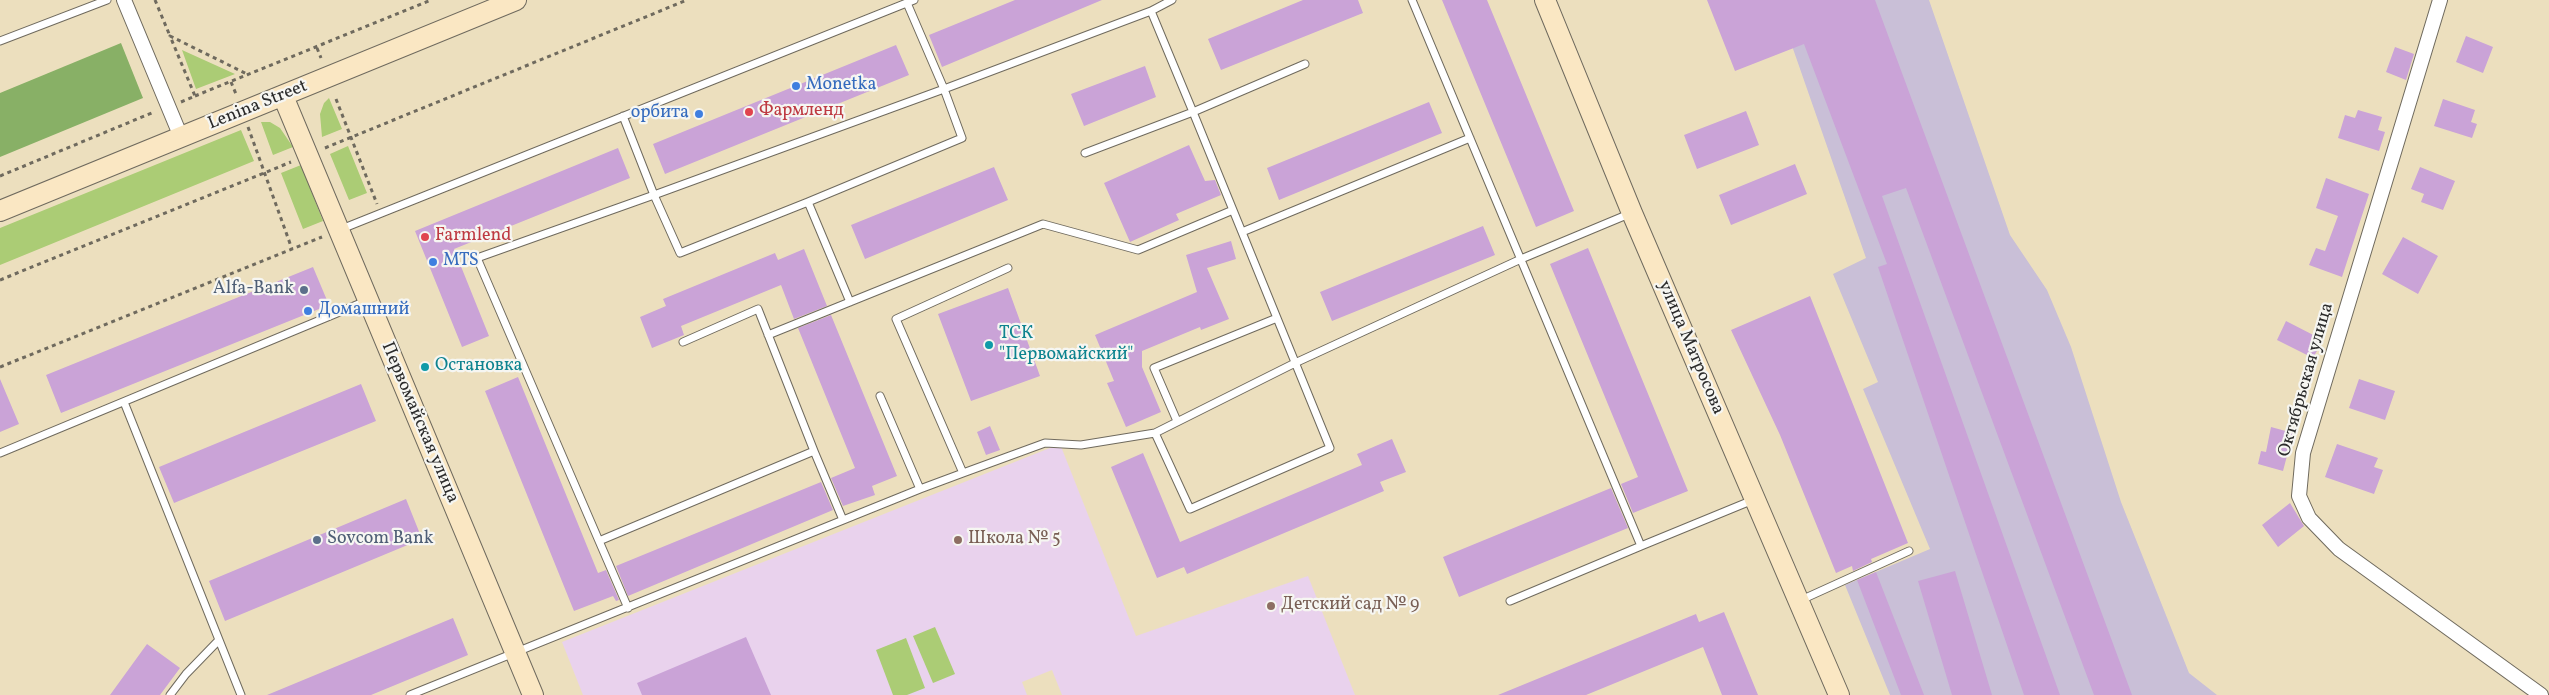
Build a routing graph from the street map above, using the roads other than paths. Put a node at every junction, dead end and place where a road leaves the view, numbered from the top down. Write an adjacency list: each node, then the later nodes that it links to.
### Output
1 (106, 0): 10 (lane)
2 (124, 0): 16 (street)
3 (516, 0): 13 (street, Lenina Street)
4 (1172, 0): 9 (lane)
5 (1412, 0): 17 (lane)
6 (1545, 0): 23 (street, улица Матросова)
7 (2440, 0): 57 (street, Октябрьская улица)
8 (910, 2): 12 (lane); 15 (lane)
9 (1151, 11): 12 (lane); 14 (lane)
10 (0, 41)
11 (1306, 64): 14 (lane)
12 (944, 89): 19 (lane); 20 (lane)
13 (283, 96): 16 (street, Lenina Street); 24 (street, Первомайская улица)
14 (1193, 112): 18 (lane); 21 (lane)
15 (623, 116): 19 (lane); 24 (lane)
16 (181, 137): 22 (street, Lenina Street)
17 (1470, 138): 25 (lane); 26 (lane)
18 (1085, 153)
19 (654, 195): 20 (lane); 44 (lane)
20 (808, 202): 29 (lane)
21 (1233, 210): 25 (lane); 29 (lane)
22 (0, 211)
23 (1632, 213): 26 (lane); 42 (street, улица Матросова)
24 (339, 230): 28 (street, Первомайская улица)
25 (1242, 232): 30 (lane)
26 (1520, 259): 33 (lane); 45 (lane)
27 (1008, 268): 40 (lane)
28 (368, 300): 35 (lane); 51 (street, Первомайская улица)
29 (850, 302): 31 (lane)
30 (1277, 318): 33 (lane); 36 (lane)
31 (768, 335): 32 (lane); 38 (lane)
32 (682, 342)
33 (1295, 363): 36 (lane); 37 (lane)
34 (880, 396): 41 (lane)
35 (124, 402): 39 (lane); 50 (lane)
36 (1177, 421): 37 (lane)
37 (1154, 433): 40 (lane)
38 (814, 451): 43 (lane); 44 (lane)
39 (0, 453)
40 (963, 473): 41 (lane)
41 (920, 489): 43 (lane)
42 (1754, 500): 45 (lane); 48 (street, улица Матросова)
43 (843, 520): 49 (lane)
44 (599, 541): 49 (lane)
45 (1641, 546): 47 (lane)
46 (1909, 551): 48 (lane)
47 (1510, 601)
48 (1798, 601): 56 (street, улица Матросова)
49 (628, 608): 51 (lane)
50 (218, 641): 52 (lane); 53 (lane)
51 (515, 653): 54 (lane); 55 (street, Первомайская улица)
52 (170, 695)
53 (241, 695)
54 (410, 695)
55 (533, 695)
56 (1839, 695)
57 (2541, 695)

